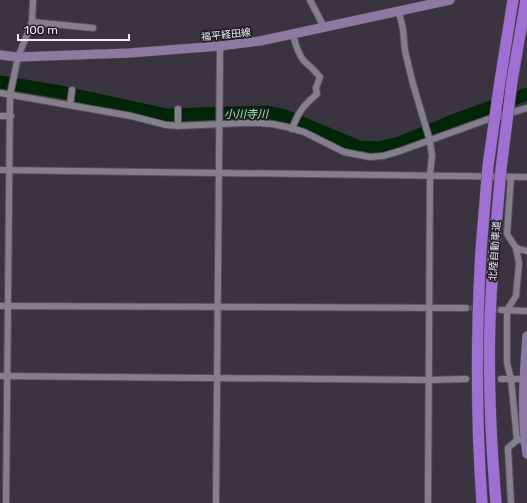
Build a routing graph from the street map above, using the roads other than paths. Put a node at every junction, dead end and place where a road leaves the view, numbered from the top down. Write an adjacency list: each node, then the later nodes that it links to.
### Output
1 (33, 0): 7 (street)
2 (310, 0): 8 (street)
3 (450, 0): 6 (main road, 福平経田線)
4 (513, 0): 55 (highway, 北陸自動車道, bridge)
5 (526, 0): 56 (highway, 北陸自動車道, bridge)
6 (399, 12): 8 (main road, 福平経田線); 25 (street)
7 (32, 22): 9 (street); 13 (street)
8 (324, 27): 10 (main road, 福平経田線)
9 (93, 28)
10 (293, 34): 11 (main road, 福平経田線); 24 (street)
11 (220, 46): 13 (main road, 福平経田線); 22 (street)
12 (0, 55): 13 (main road, 福平経田線)
13 (18, 57): 16 (street)
14 (72, 90): 17 (street)
15 (0, 93): 16 (street)
16 (10, 95): 17 (street); 21 (street)
17 (70, 106): 23 (street)
18 (527, 108): 25 (street)
19 (178, 109): 23 (street)
20 (0, 116): 21 (street)
21 (11, 116): 27 (street)
22 (220, 122): 23 (street); 24 (street); 28 (street)
23 (178, 126)
24 (292, 128): 25 (street)
25 (430, 141): 29 (street)
26 (0, 170): 27 (street)
27 (10, 170): 28 (street); 35 (street)
28 (219, 173): 29 (street); 36 (street)
29 (430, 175): 30 (street); 38 (street)
30 (511, 176): 31 (street); 32 (street)
31 (527, 177)
32 (516, 248): 33 (street); 39 (street)
33 (527, 251)
34 (0, 306): 35 (street)
35 (8, 306): 36 (street); 43 (street)
36 (218, 307): 38 (street); 44 (street)
37 (466, 308): 38 (street)
38 (430, 309): 49 (street)
39 (504, 310): 40 (street); 47 (street)
40 (527, 311)
41 (527, 336): 48 (main road)
42 (0, 376): 43 (street)
43 (7, 376): 44 (street); 52 (street)
44 (217, 379): 49 (street); 53 (street)
45 (466, 379): 49 (street)
46 (501, 379): 47 (street)
47 (511, 379): 48 (street); 50 (street)
48 (524, 379): 50 (main road)
49 (428, 380): 54 (street)
50 (521, 440): 51 (main road); 57 (street)
51 (527, 454)
52 (6, 503)
53 (216, 503)
54 (428, 503)
55 (482, 503)
56 (496, 503)
57 (511, 503)

